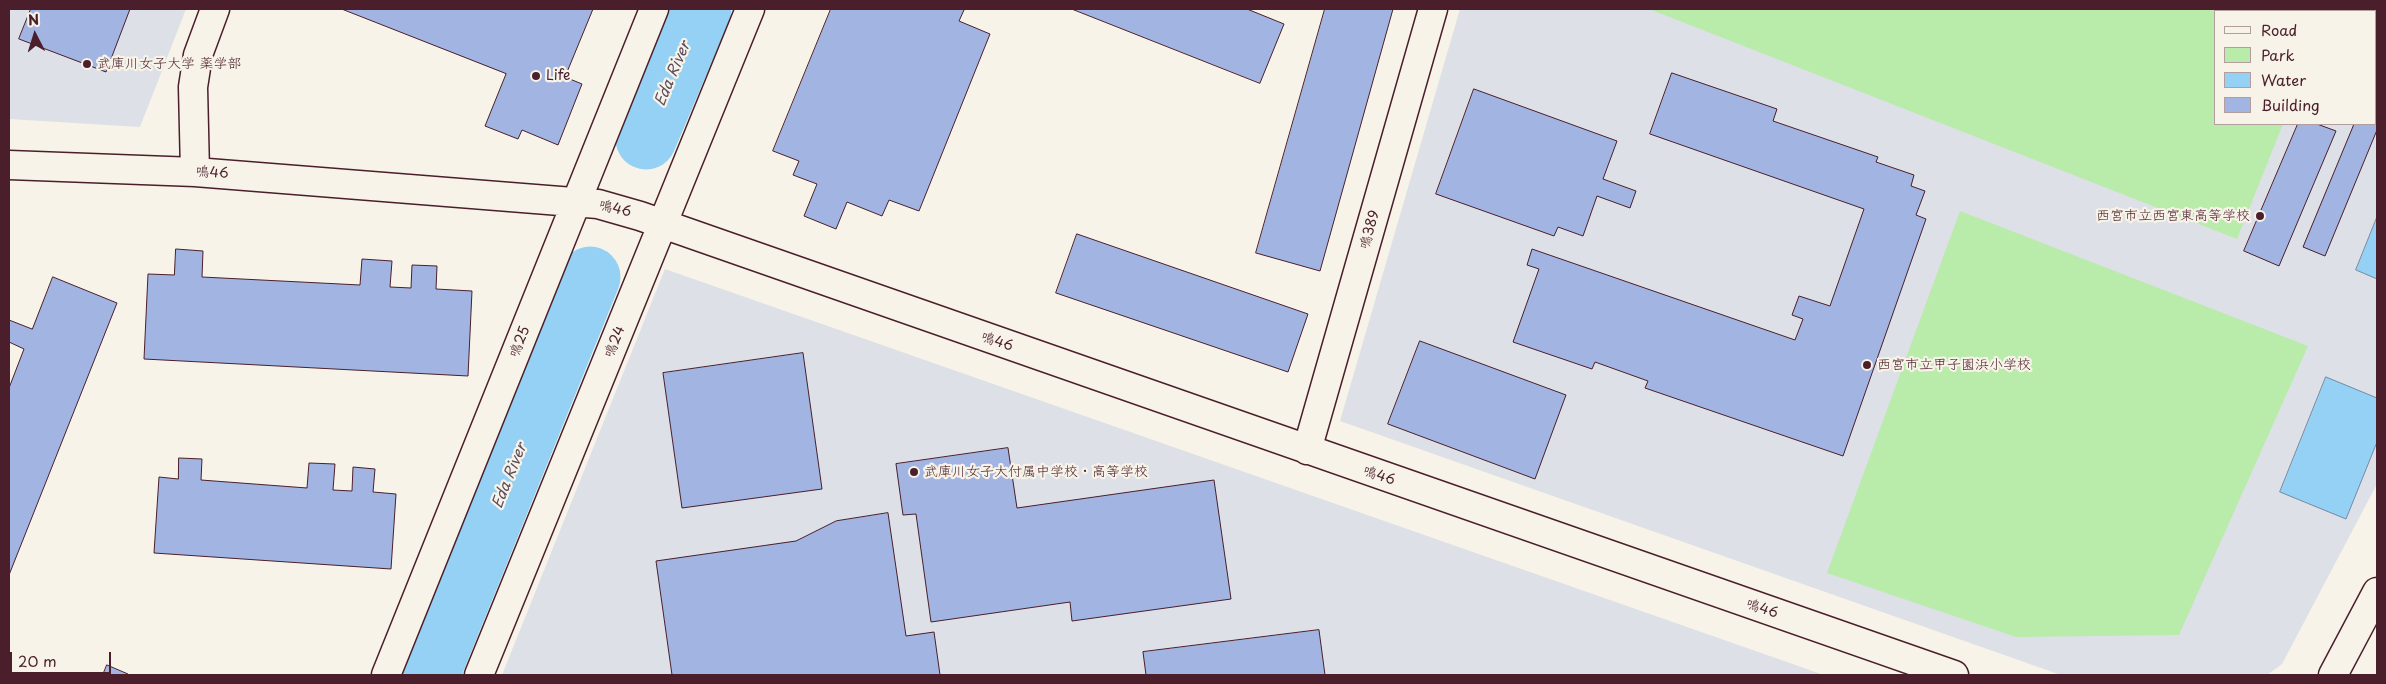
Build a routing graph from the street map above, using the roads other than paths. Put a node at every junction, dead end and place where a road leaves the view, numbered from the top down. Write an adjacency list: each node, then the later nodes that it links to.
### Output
1 (215, 9): 6 (street)
2 (654, 9): 7 (street, 鳴25)
3 (750, 9): 8 (street, 鳴24)
4 (1433, 9): 9 (street, 鳴389)
5 (9, 165): 6 (street, 鳴46)
6 (195, 172): 7 (street, 鳴46)
7 (576, 201): 8 (street, 鳴46); 11 (street, 鳴25)
8 (663, 224): 9 (street, 鳴46); 12 (street, 鳴24)
9 (1307, 450): 13 (street, 鳴46)
10 (2377, 592): 14 (street)
11 (386, 675)
12 (479, 675)
13 (1954, 675)
14 (2333, 675)

